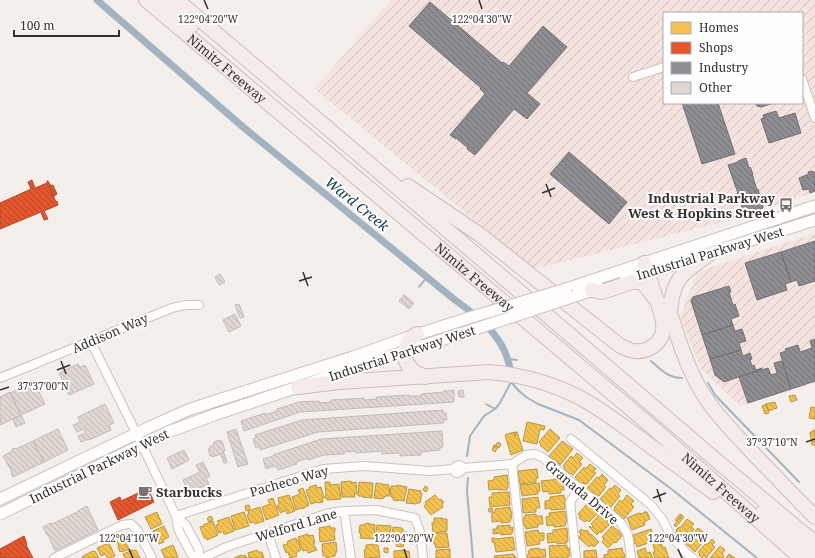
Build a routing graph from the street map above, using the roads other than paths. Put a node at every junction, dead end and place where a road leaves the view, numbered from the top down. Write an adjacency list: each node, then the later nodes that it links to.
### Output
1 (146, 0): 36 (highway, Nimitz Freeway)
2 (161, 0): 39 (highway)
3 (177, 0): 37 (highway)
4 (190, 0): 9 (highway, Nimitz Freeway)
5 (663, 67): 6 (street)
6 (633, 77)
7 (803, 82): 8 (street)
8 (815, 118)
9 (408, 186): 15 (highway); 34 (highway, Nimitz Freeway)
10 (815, 206): 13 (main road, Industrial Parkway West)
11 (815, 220): 12 (main road, Industrial Parkway West)
12 (711, 253): 13 (main road, Industrial Parkway West); 17 (highway)
13 (649, 266): 14 (main road, Industrial Parkway West); 15 (highway); 17 (highway); 18 (main road, Industrial Parkway West, bridge)
14 (592, 290): 15 (highway); 20 (main road, Industrial Parkway West, bridge)
15 (656, 299)
16 (200, 305): 19 (street, Addison Way)
17 (670, 314): 33 (highway)
18 (417, 334): 20 (highway); 24 (main road, Industrial Parkway West)
19 (91, 342): 22 (street, Addison Way); 24 (street)
20 (405, 352): 21 (highway); 23 (main road, Industrial Parkway West)
21 (425, 377): 23 (highway); 36 (highway)
22 (0, 378)
23 (298, 387): 26 (main road, Industrial Parkway West)
24 (136, 433): 26 (street); 29 (main road, Industrial Parkway West)
25 (571, 439): 38 (street)
26 (142, 445): 31 (main road, Industrial Parkway West); 32 (street)
27 (512, 464): 28 (street, Granada Drive); 32 (street, Pacheco Way); 47 (street)
28 (579, 489): 48 (street); 49 (street, Granada Drive)
29 (0, 499)
30 (344, 511): 35 (street, Welford Lane); 45 (street); 46 (street, Welford Lane)
31 (0, 514)
32 (176, 516): 42 (street)
33 (815, 517)
34 (815, 533)
35 (268, 534): 43 (street, Welford Lane); 44 (street)
36 (785, 544): 51 (highway, Nimitz Freeway)
37 (815, 544)
38 (683, 555): 50 (street)
39 (815, 557)
40 (54, 558): 41 (street)
41 (152, 558)
42 (197, 558)
43 (203, 558)
44 (276, 558)
45 (351, 558)
46 (423, 558)
47 (522, 558)
48 (576, 558)
49 (631, 558)
50 (693, 558)
51 (801, 558)

